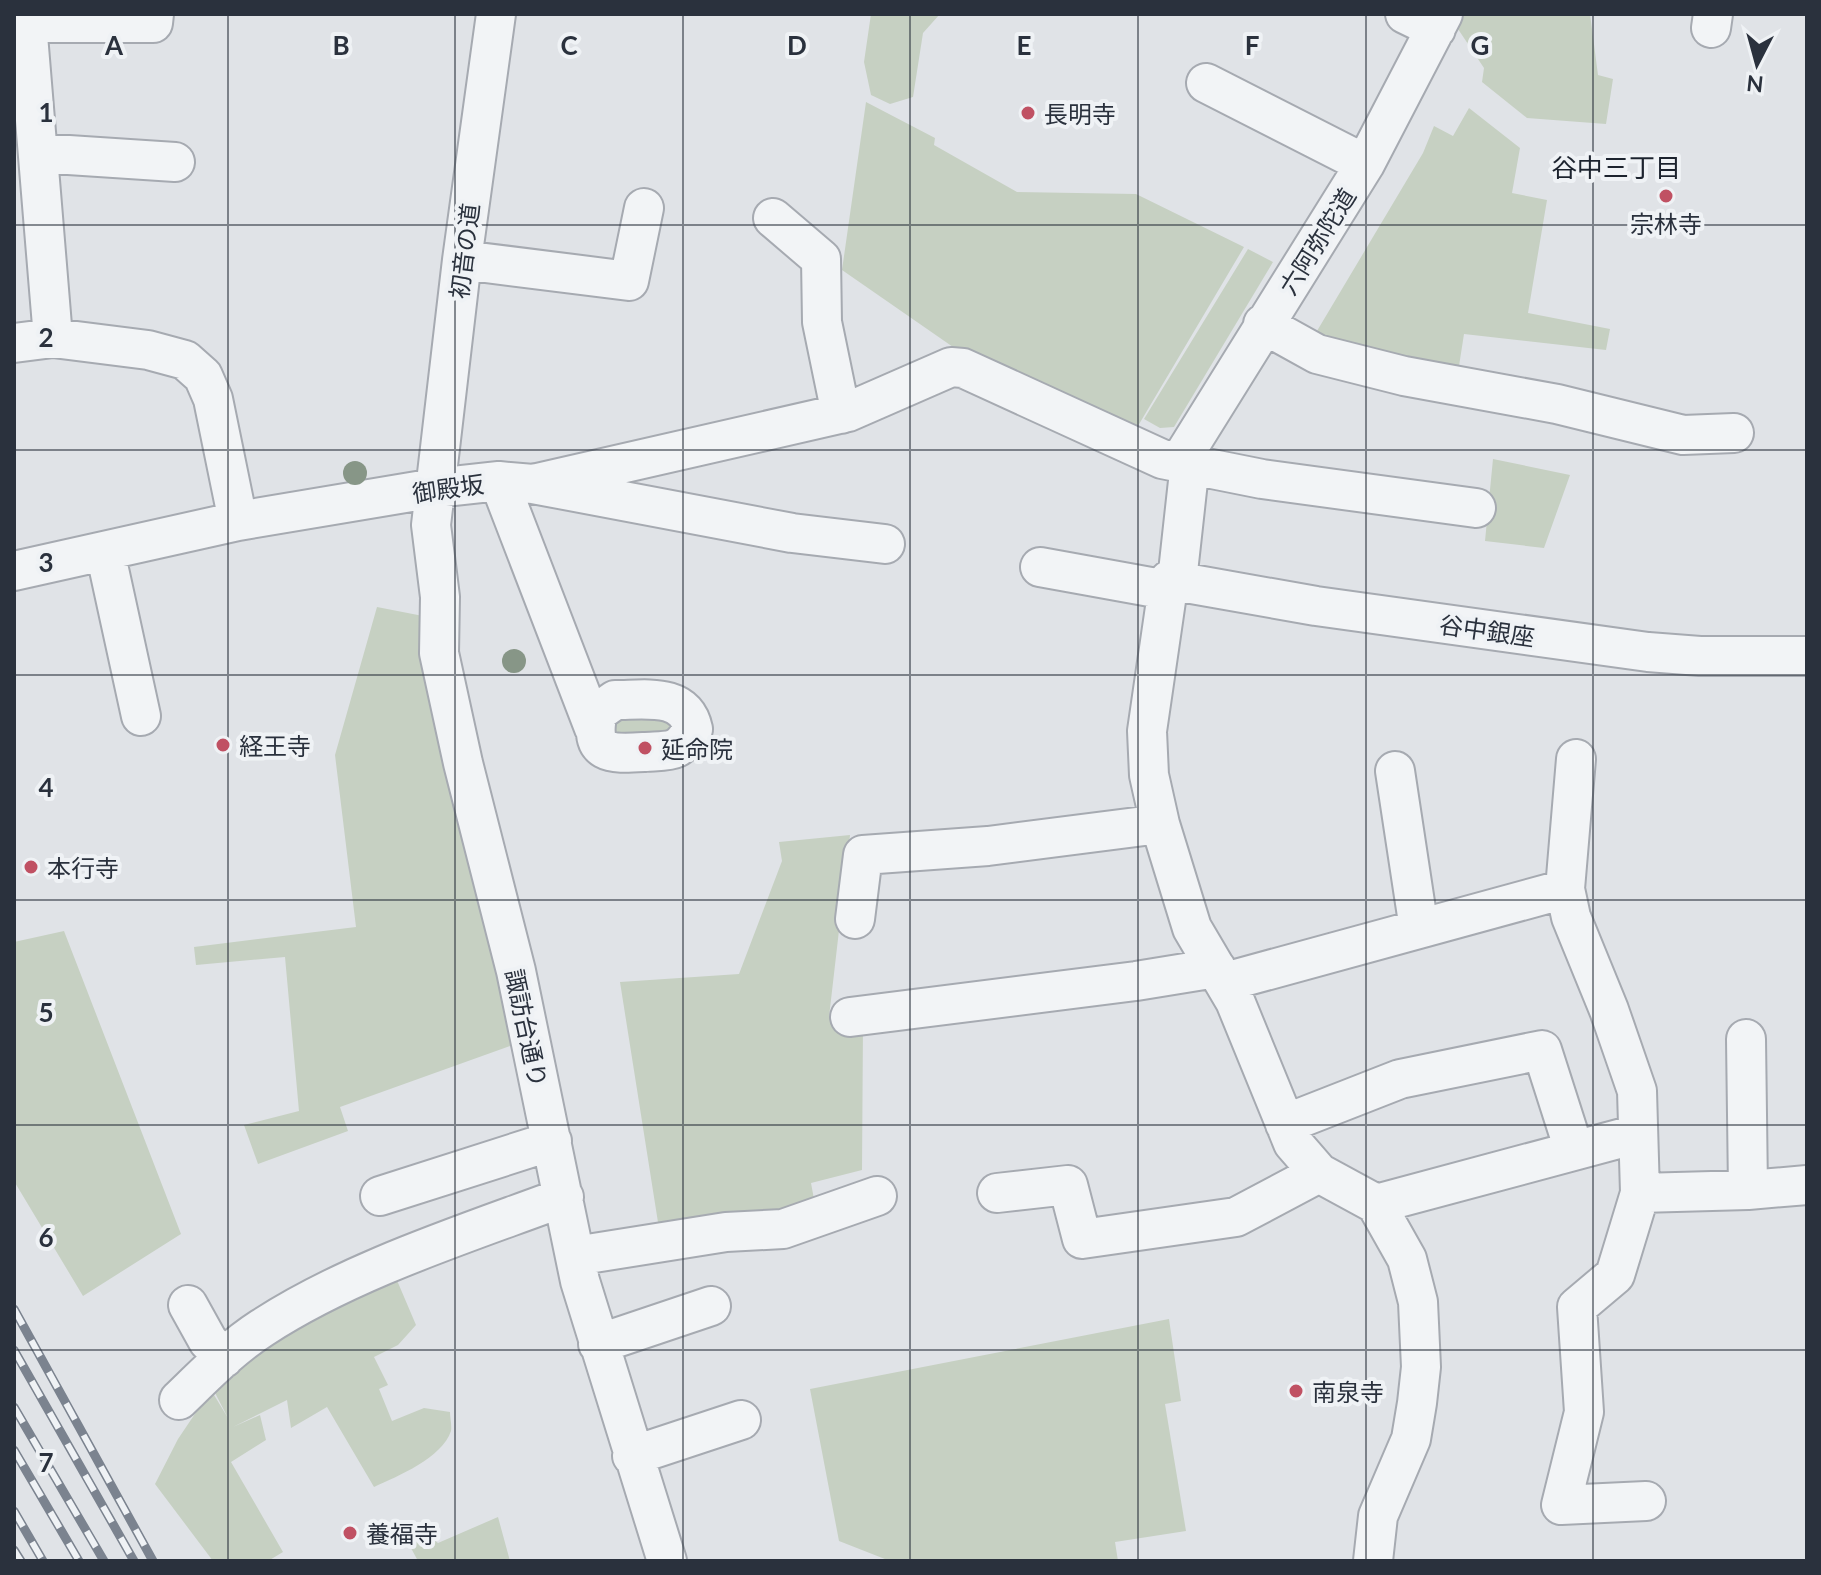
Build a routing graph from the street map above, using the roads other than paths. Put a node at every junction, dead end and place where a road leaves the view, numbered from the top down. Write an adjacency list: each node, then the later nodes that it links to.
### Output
1 (154, 14): 5 (street)
2 (496, 14): 11 (street, 初音の道)
3 (1428, 19): 7 (street, 六阿弥陀道)
4 (1206, 83): 7 (street)
5 (38, 153): 6 (street); 8 (street)
6 (175, 162)
7 (1365, 164): 12 (street, 六阿弥陀道)
8 (28, 200): 13 (street)
9 (644, 208): 11 (street)
10 (773, 218): 15 (street)
11 (462, 260): 19 (street, 初音の道)
12 (1263, 324): 16 (street); 17 (street, 六阿弥陀道)
13 (53, 338): 14 (street); 21 (street)
14 (14, 343)
15 (841, 414): 17 (street); 18 (street)
16 (1734, 433)
17 (1185, 462): 20 (street); 26 (street)
18 (516, 482): 19 (street, 御殿坂); 22 (street, 御殿坂); 29 (street)
19 (435, 488): 21 (street, 御殿坂); 41 (street, 諏訪台通り)
20 (1476, 508)
21 (238, 521): 23 (street, 御殿坂)
22 (885, 544)
23 (105, 551): 25 (street, 御殿坂); 28 (street)
24 (1040, 567): 26 (street, 谷中銀座)
25 (14, 571)
26 (1171, 584): 27 (street, 谷中銀座); 32 (street)
27 (1807, 656)
28 (141, 716)
29 (594, 728)
30 (1576, 759): 33 (street)
31 (1395, 771): 35 (street)
32 (1160, 824): 34 (street); 36 (street)
33 (1565, 889): 35 (street); 40 (street)
34 (855, 919)
35 (1419, 929): 36 (street)
36 (1221, 975): 37 (street); 39 (street)
37 (850, 1017)
38 (1746, 1039): 45 (street)
39 (1285, 1124): 42 (street); 43 (street)
40 (1637, 1134): 42 (street); 47 (street)
41 (552, 1141): 48 (street); 50 (street, 諏訪台通り)
42 (1574, 1150): 51 (street)
43 (1319, 1173): 46 (street); 51 (street)
44 (1807, 1185): 45 (street)
45 (1748, 1190): 47 (street)
46 (997, 1193)
47 (1640, 1193): 60 (street)
48 (380, 1196)
49 (877, 1196): 52 (street)
50 (564, 1197): 52 (street, 諏訪台通り); 56 (street)
51 (1376, 1204): 62 (street)
52 (575, 1256): 55 (street, 諏訪台通り)
53 (188, 1305): 56 (street)
54 (711, 1306): 55 (street)
55 (598, 1344): 59 (street, 諏訪台通り)
56 (224, 1358): 57 (street)
57 (179, 1400)
58 (741, 1420): 59 (street)
59 (632, 1456): 61 (street, 諏訪台通り)
60 (1646, 1501)
61 (667, 1561)
62 (1373, 1561)

